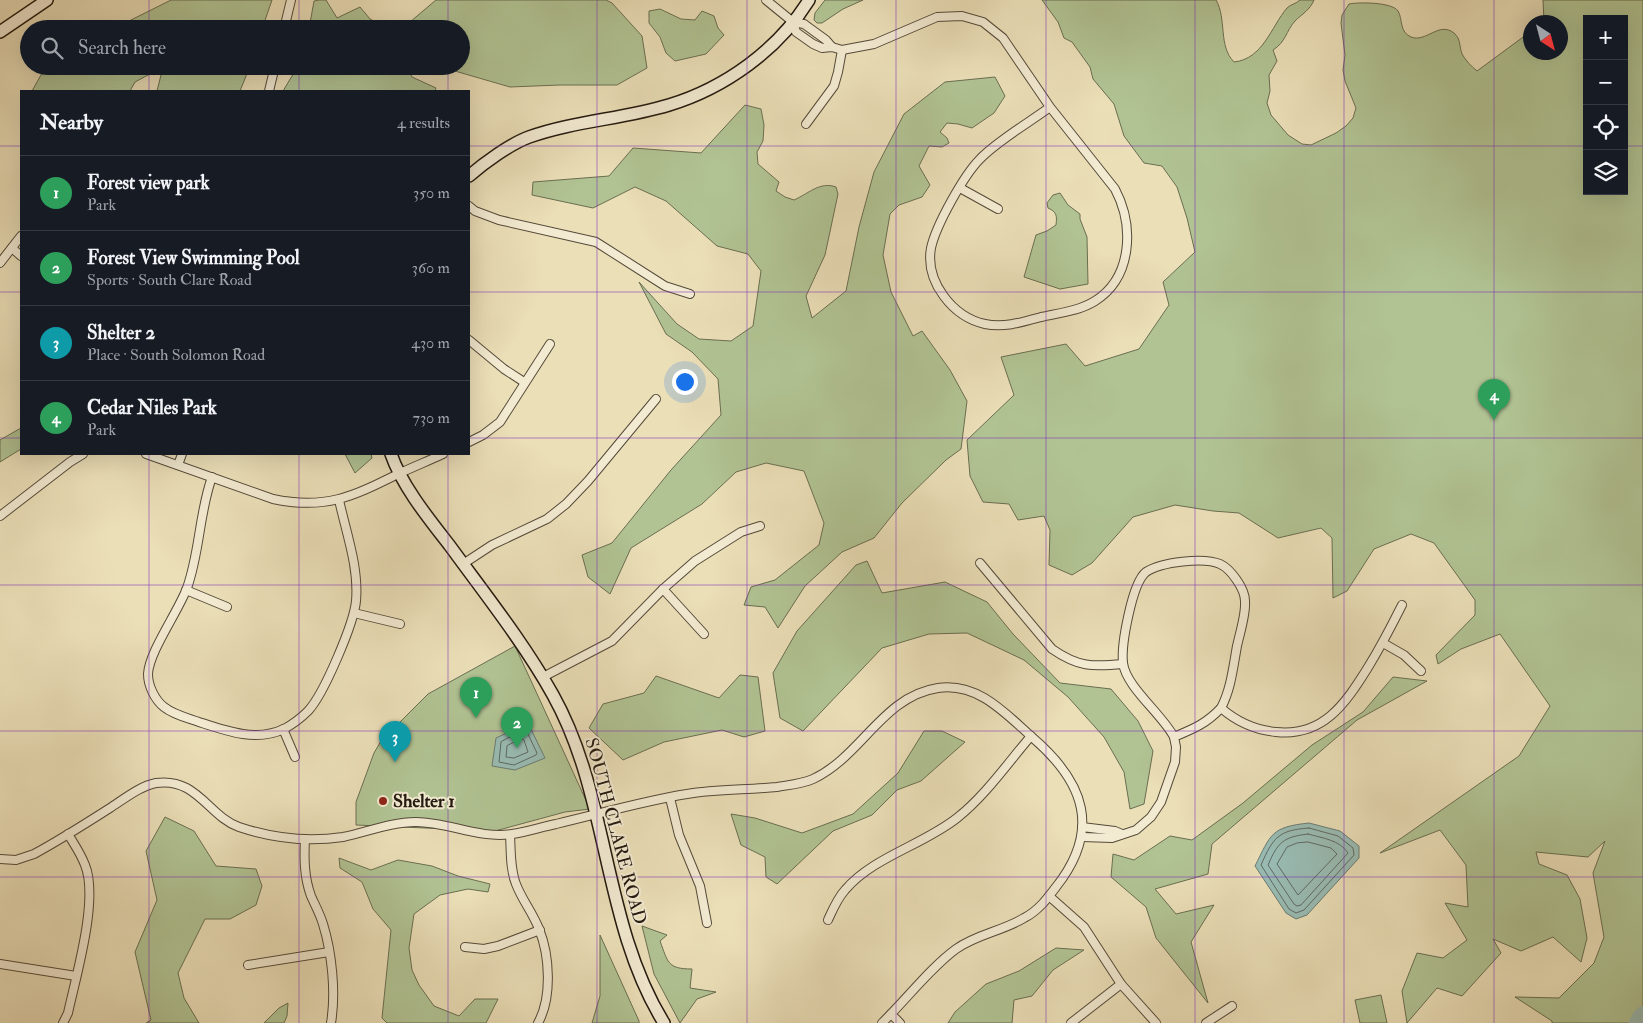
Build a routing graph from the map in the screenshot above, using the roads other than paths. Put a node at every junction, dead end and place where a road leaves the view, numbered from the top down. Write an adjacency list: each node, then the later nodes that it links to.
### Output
1 (47, 0): 7 (street)
2 (291, 0): 5 (street)
3 (766, 0): 6 (street)
4 (809, 0): 6 (street)
5 (286, 20)
6 (793, 22): 8 (street); 13 (street)
7 (0, 32)
8 (842, 50): 11 (street); 12 (street)
9 (273, 75): 10 (street)
10 (269, 90)
11 (1050, 107): 14 (street); 14 (street)
12 (806, 124)
13 (470, 175)
14 (960, 188): 16 (street)
15 (470, 207): 21 (street)
16 (998, 209)
17 (20, 237): 18 (street)
18 (12, 248): 19 (street); 20 (street)
19 (20, 255)
20 (0, 263)
21 (690, 294)
22 (470, 341): 24 (street)
23 (550, 344): 24 (street)
24 (524, 382): 26 (street)
25 (656, 399): 39 (street)
26 (470, 442)
27 (81, 455): 36 (street)
28 (149, 455): 32 (street)
29 (182, 455): 32 (street)
30 (391, 455): 33 (street, SOUTH CLARE ROAD)
31 (441, 455): 33 (street)
32 (178, 465): 34 (street)
33 (400, 473): 35 (street); 39 (street, SOUTH CLARE ROAD)
34 (212, 478): 35 (street); 41 (street)
35 (339, 500): 44 (street)
36 (0, 516)
37 (760, 526): 40 (street)
38 (980, 563): 48 (street)
39 (463, 564): 50 (street, SOUTH CLARE ROAD)
40 (663, 589): 46 (street); 50 (street)
41 (186, 590): 43 (street); 52 (street)
42 (1402, 605): 47 (street)
43 (227, 607)
44 (354, 613): 45 (street); 52 (street)
45 (400, 624)
46 (704, 634)
47 (1383, 643): 49 (street); 51 (street)
48 (1123, 664): 51 (street); 54 (street)
49 (1421, 671)
50 (543, 677): 57 (street, SOUTH CLARE ROAD)
51 (1220, 708): 54 (street)
52 (283, 729): 55 (street)
53 (1031, 736): 56 (street); 58 (street); 66 (street)
54 (1174, 737): 60 (street)
55 (295, 757)
56 (670, 798): 57 (street); 67 (street)
57 (596, 814): 61 (street); 80 (street, SOUTH CLARE ROAD)
58 (1082, 828): 60 (street); 62 (street)
59 (68, 834): 63 (street); 64 (street); 73 (street)
60 (1122, 834): 62 (street)
61 (510, 835): 63 (street); 68 (street)
62 (1082, 837): 65 (street)
63 (305, 839): 70 (street)
64 (0, 858)
65 (1049, 896): 74 (street); 76 (street)
66 (828, 920)
67 (707, 923)
68 (540, 930): 69 (street); 79 (street)
69 (465, 947)
70 (329, 952): 72 (street); 78 (street)
71 (0, 964): 73 (street)
72 (248, 966)
73 (76, 976): 77 (street)
74 (1120, 984): 83 (street); 84 (street)
75 (1232, 1006): 85 (street)
76 (891, 1014): 81 (street); 82 (street)
77 (62, 1023)
78 (331, 1023)
79 (538, 1023)
80 (664, 1023)
81 (882, 1023)
82 (900, 1023)
83 (1071, 1023)
84 (1156, 1023)
85 (1206, 1023)

